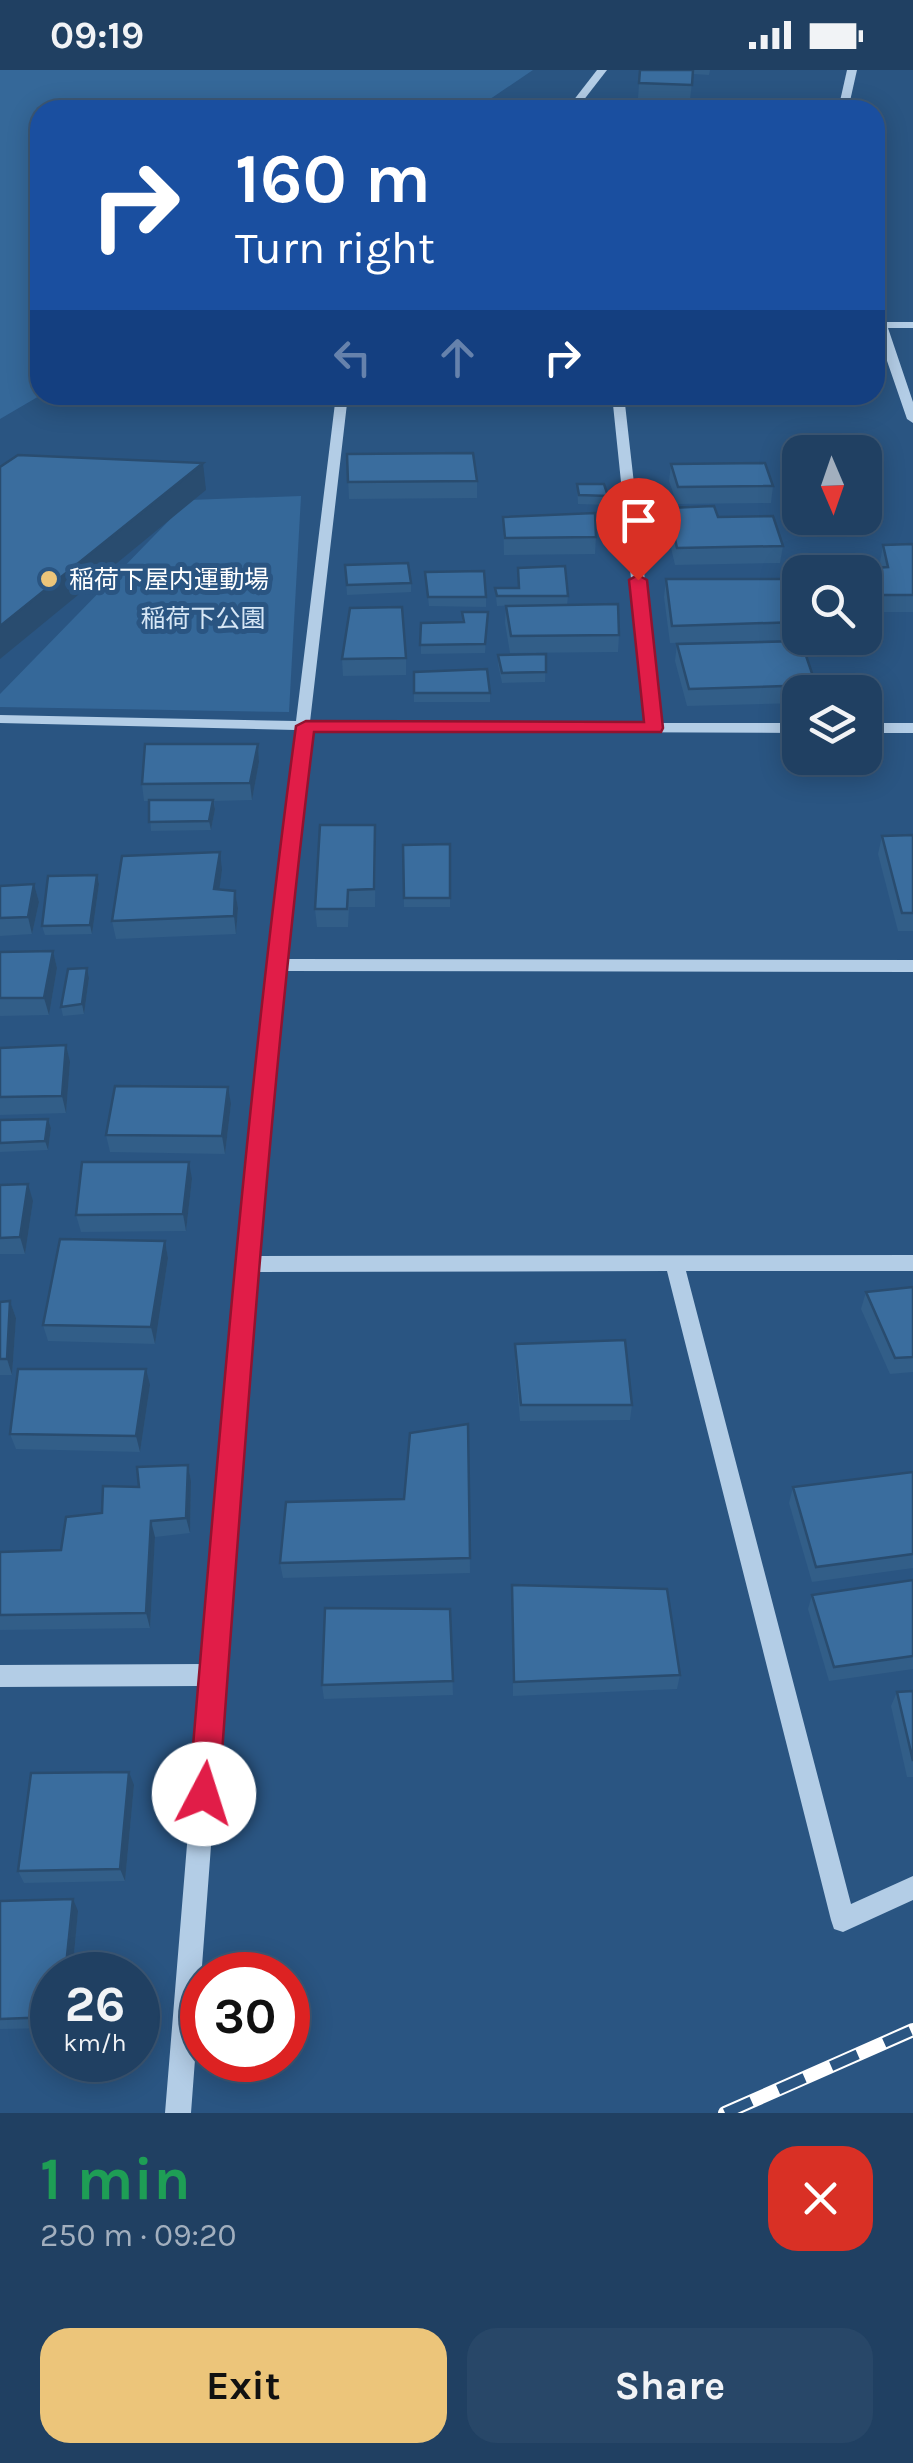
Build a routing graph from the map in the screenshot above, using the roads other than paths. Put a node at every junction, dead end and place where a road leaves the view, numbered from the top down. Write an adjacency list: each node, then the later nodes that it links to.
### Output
1 (602, 70): 3 (street)
2 (852, 70): 4 (street)
3 (580, 100)
4 (844, 100)
5 (885, 325): 6 (street)
6 (913, 325)
7 (885, 339): 10 (street)
8 (341, 405): 12 (street)
9 (619, 405): 13 (street)
10 (913, 419)
11 (0, 719): 12 (street)
12 (306, 726): 13 (street); 17 (street)
13 (654, 728): 14 (street)
14 (782, 728)
15 (882, 728): 16 (street)
16 (913, 728)
17 (274, 964): 18 (street); 20 (street)
18 (913, 966)
19 (913, 1263): 21 (street)
20 (246, 1264): 21 (street); 22 (street)
21 (675, 1266): 24 (street)
22 (214, 1674): 23 (street); 25 (street)
23 (0, 1676)
24 (913, 1888)
25 (178, 2113)

